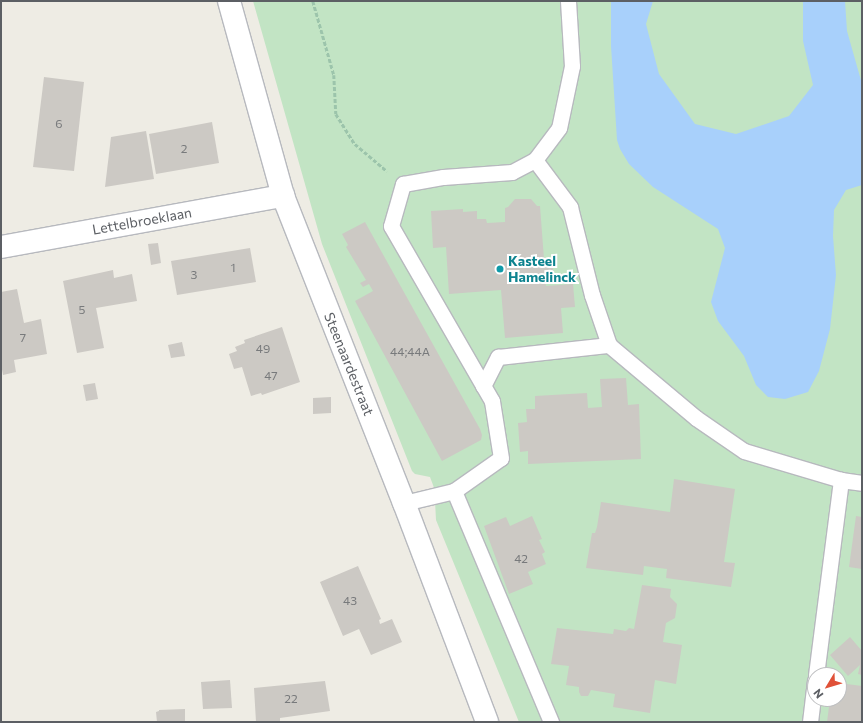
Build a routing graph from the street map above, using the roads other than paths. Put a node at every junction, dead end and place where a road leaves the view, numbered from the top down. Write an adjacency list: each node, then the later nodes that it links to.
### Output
1 (229, 1): 4 (street, Steenaardestraat)
2 (568, 1): 3 (lane)
3 (535, 160): 6 (lane); 7 (lane)
4 (282, 196): 5 (street, Lettelbroeklaan); 11 (street, Steenaardestraat)
5 (1, 247)
6 (609, 345): 7 (lane); 8 (lane)
7 (483, 386): 10 (lane)
8 (841, 480): 9 (lane); 12 (lane)
9 (862, 483)
10 (454, 491): 11 (lane); 15 (lane)
11 (404, 503): 14 (street, Steenaardestraat)
12 (817, 667)
13 (812, 707): 16 (lane)
14 (487, 722)
15 (551, 722)
16 (810, 722)

